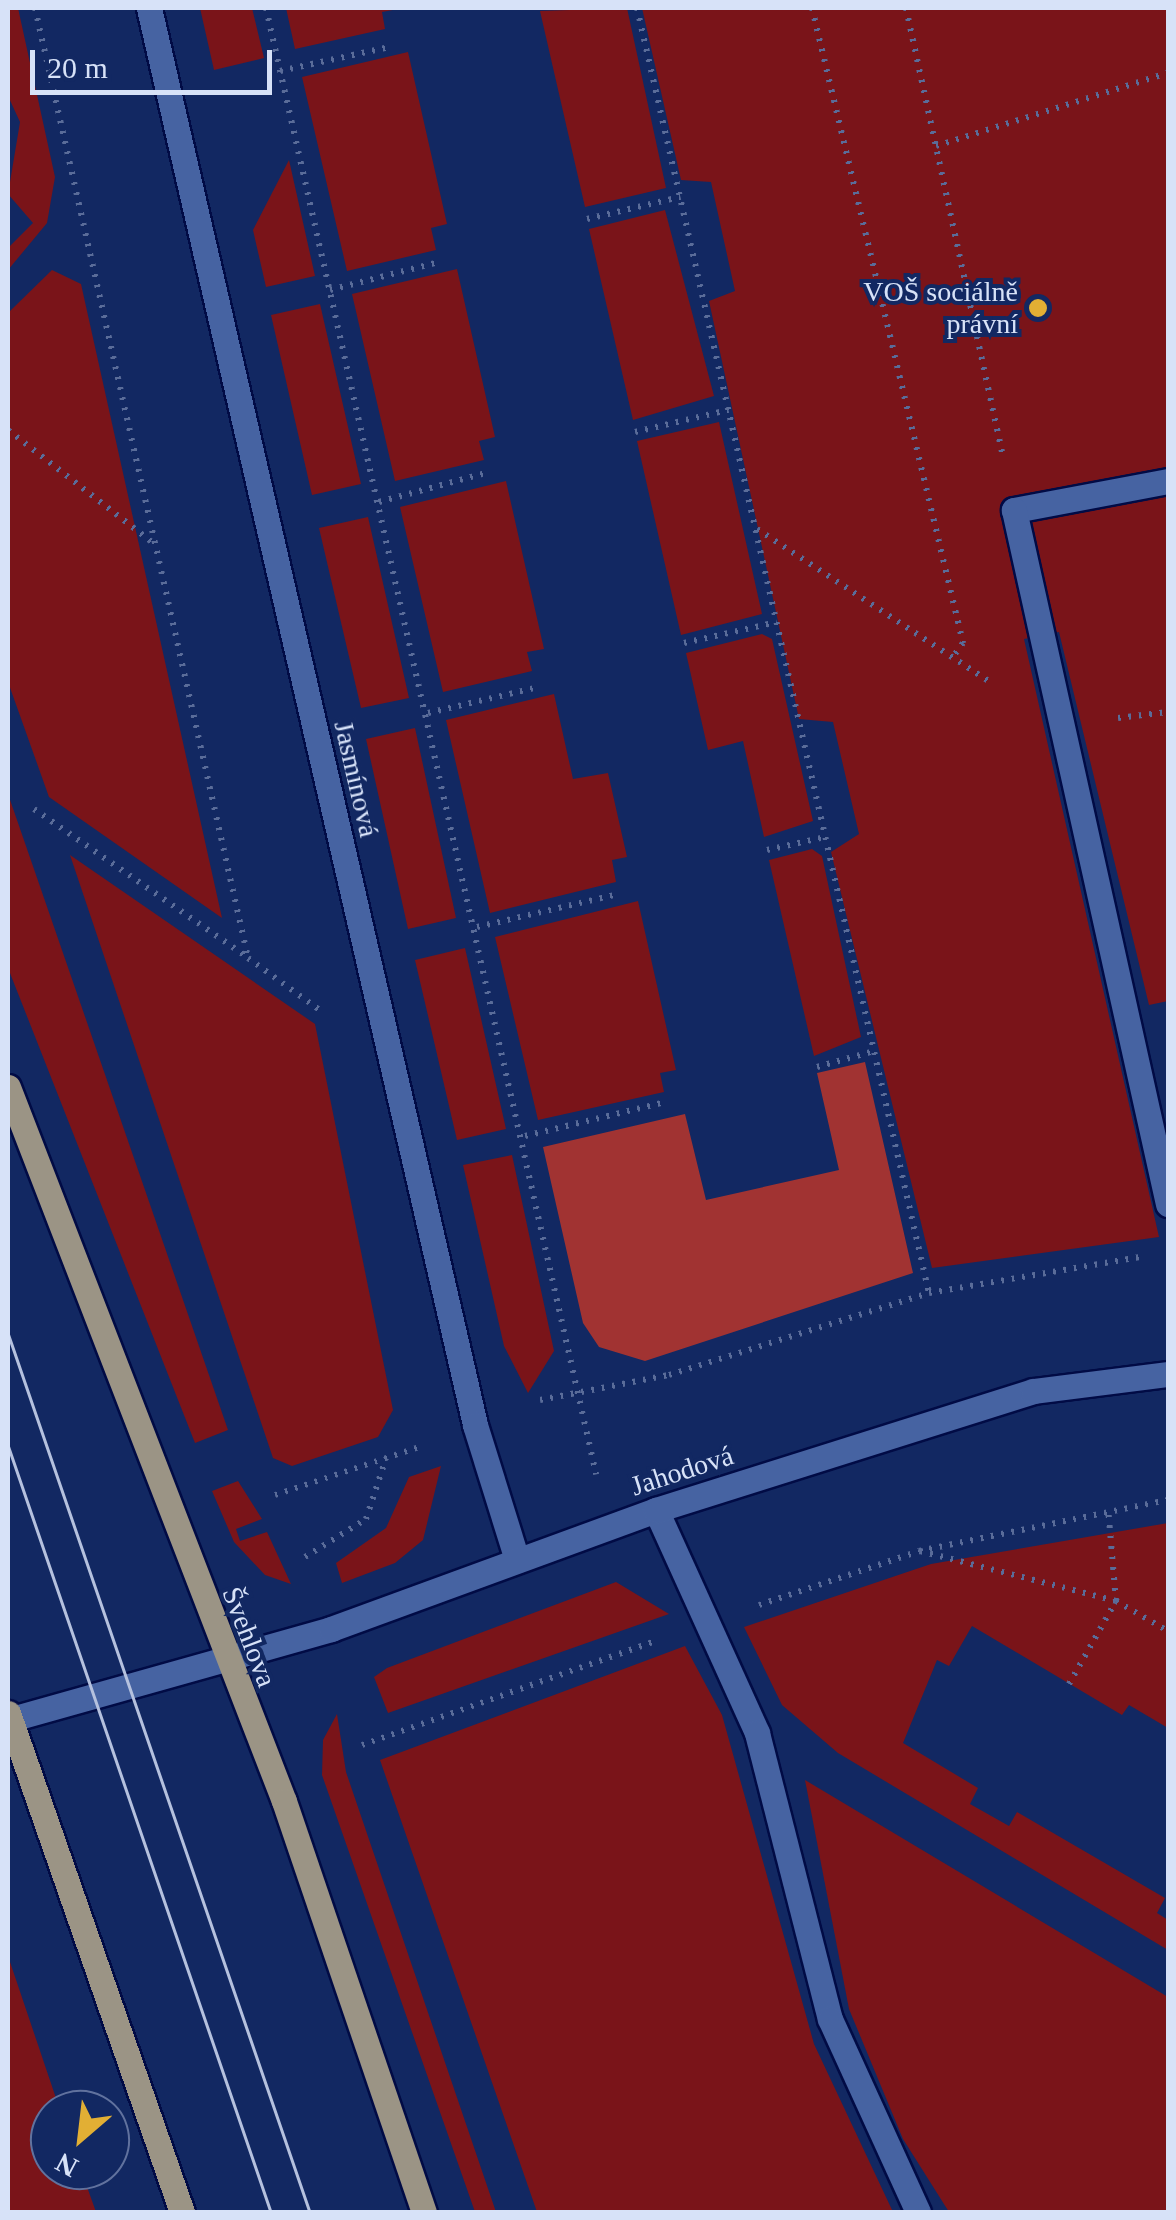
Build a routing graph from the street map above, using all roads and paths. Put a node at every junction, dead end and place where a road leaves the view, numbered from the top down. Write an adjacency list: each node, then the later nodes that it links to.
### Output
1 (35, 8): 23 (path)
2 (148, 8): 38 (street, Jasmínová)
3 (266, 8): 8 (path)
4 (636, 8): 11 (path)
5 (812, 8): 26 (path)
6 (906, 8): 10 (path)
7 (390, 47): 8 (path)
8 (280, 71): 14 (path)
9 (1168, 74): 10 (path)
10 (936, 146): 21 (path)
11 (680, 197): 12 (path); 15 (path)
12 (587, 219)
13 (439, 262): 14 (path)
14 (330, 290): 20 (path)
15 (728, 410): 17 (path); 22 (path)
16 (8, 430): 23 (path)
17 (635, 432)
18 (486, 474): 20 (path)
19 (1168, 481): 21 (street)
20 (379, 502): 29 (path)
21 (1014, 510): 30 (street)
22 (756, 528): 24 (path); 26 (path)
23 (154, 544): 36 (path)
24 (777, 622): 25 (path); 32 (path)
25 (684, 642)
26 (953, 658): 30 (path)
27 (535, 688): 29 (path)
28 (1168, 712): 30 (path)
29 (428, 714): 35 (path)
30 (1058, 726): 43 (street)
31 (34, 809): 36 (path)
32 (825, 836): 33 (path); 37 (path)
33 (767, 850)
34 (619, 894): 35 (path)
35 (477, 927): 42 (path)
36 (248, 958): 38 (path)
37 (874, 1052): 39 (path); 45 (path)
38 (389, 1056): 57 (street, Jasmínová)
39 (817, 1067)
40 (8, 1087): 60 (main road, Švehlova)
41 (666, 1102): 42 (path)
42 (525, 1136): 47 (path)
43 (1168, 1204)
44 (1168, 1252): 45 (path)
45 (929, 1292): 47 (path)
46 (1168, 1374): 53 (street, Jahodová)
47 (584, 1392): 48 (path); 54 (path)
48 (540, 1400)
49 (419, 1447): 50 (path)
50 (386, 1458): 51 (path); 56 (path)
51 (275, 1495)
52 (1108, 1506): 58 (path)
53 (656, 1510): 54 (street, Jahodová); 65 (street)
54 (604, 1528): 57 (street, Jahodová)
55 (918, 1551): 58 (path)
56 (305, 1557)
57 (517, 1560): 60 (street, Jahodová)
58 (1116, 1600): 59 (path); 61 (path)
59 (1168, 1631)
60 (223, 1656): 62 (street, Jahodová); 64 (main road, Švehlova)
61 (1069, 1684)
62 (8, 1718): 63 (main road)
63 (182, 2212)
64 (424, 2212)
65 (918, 2212)

